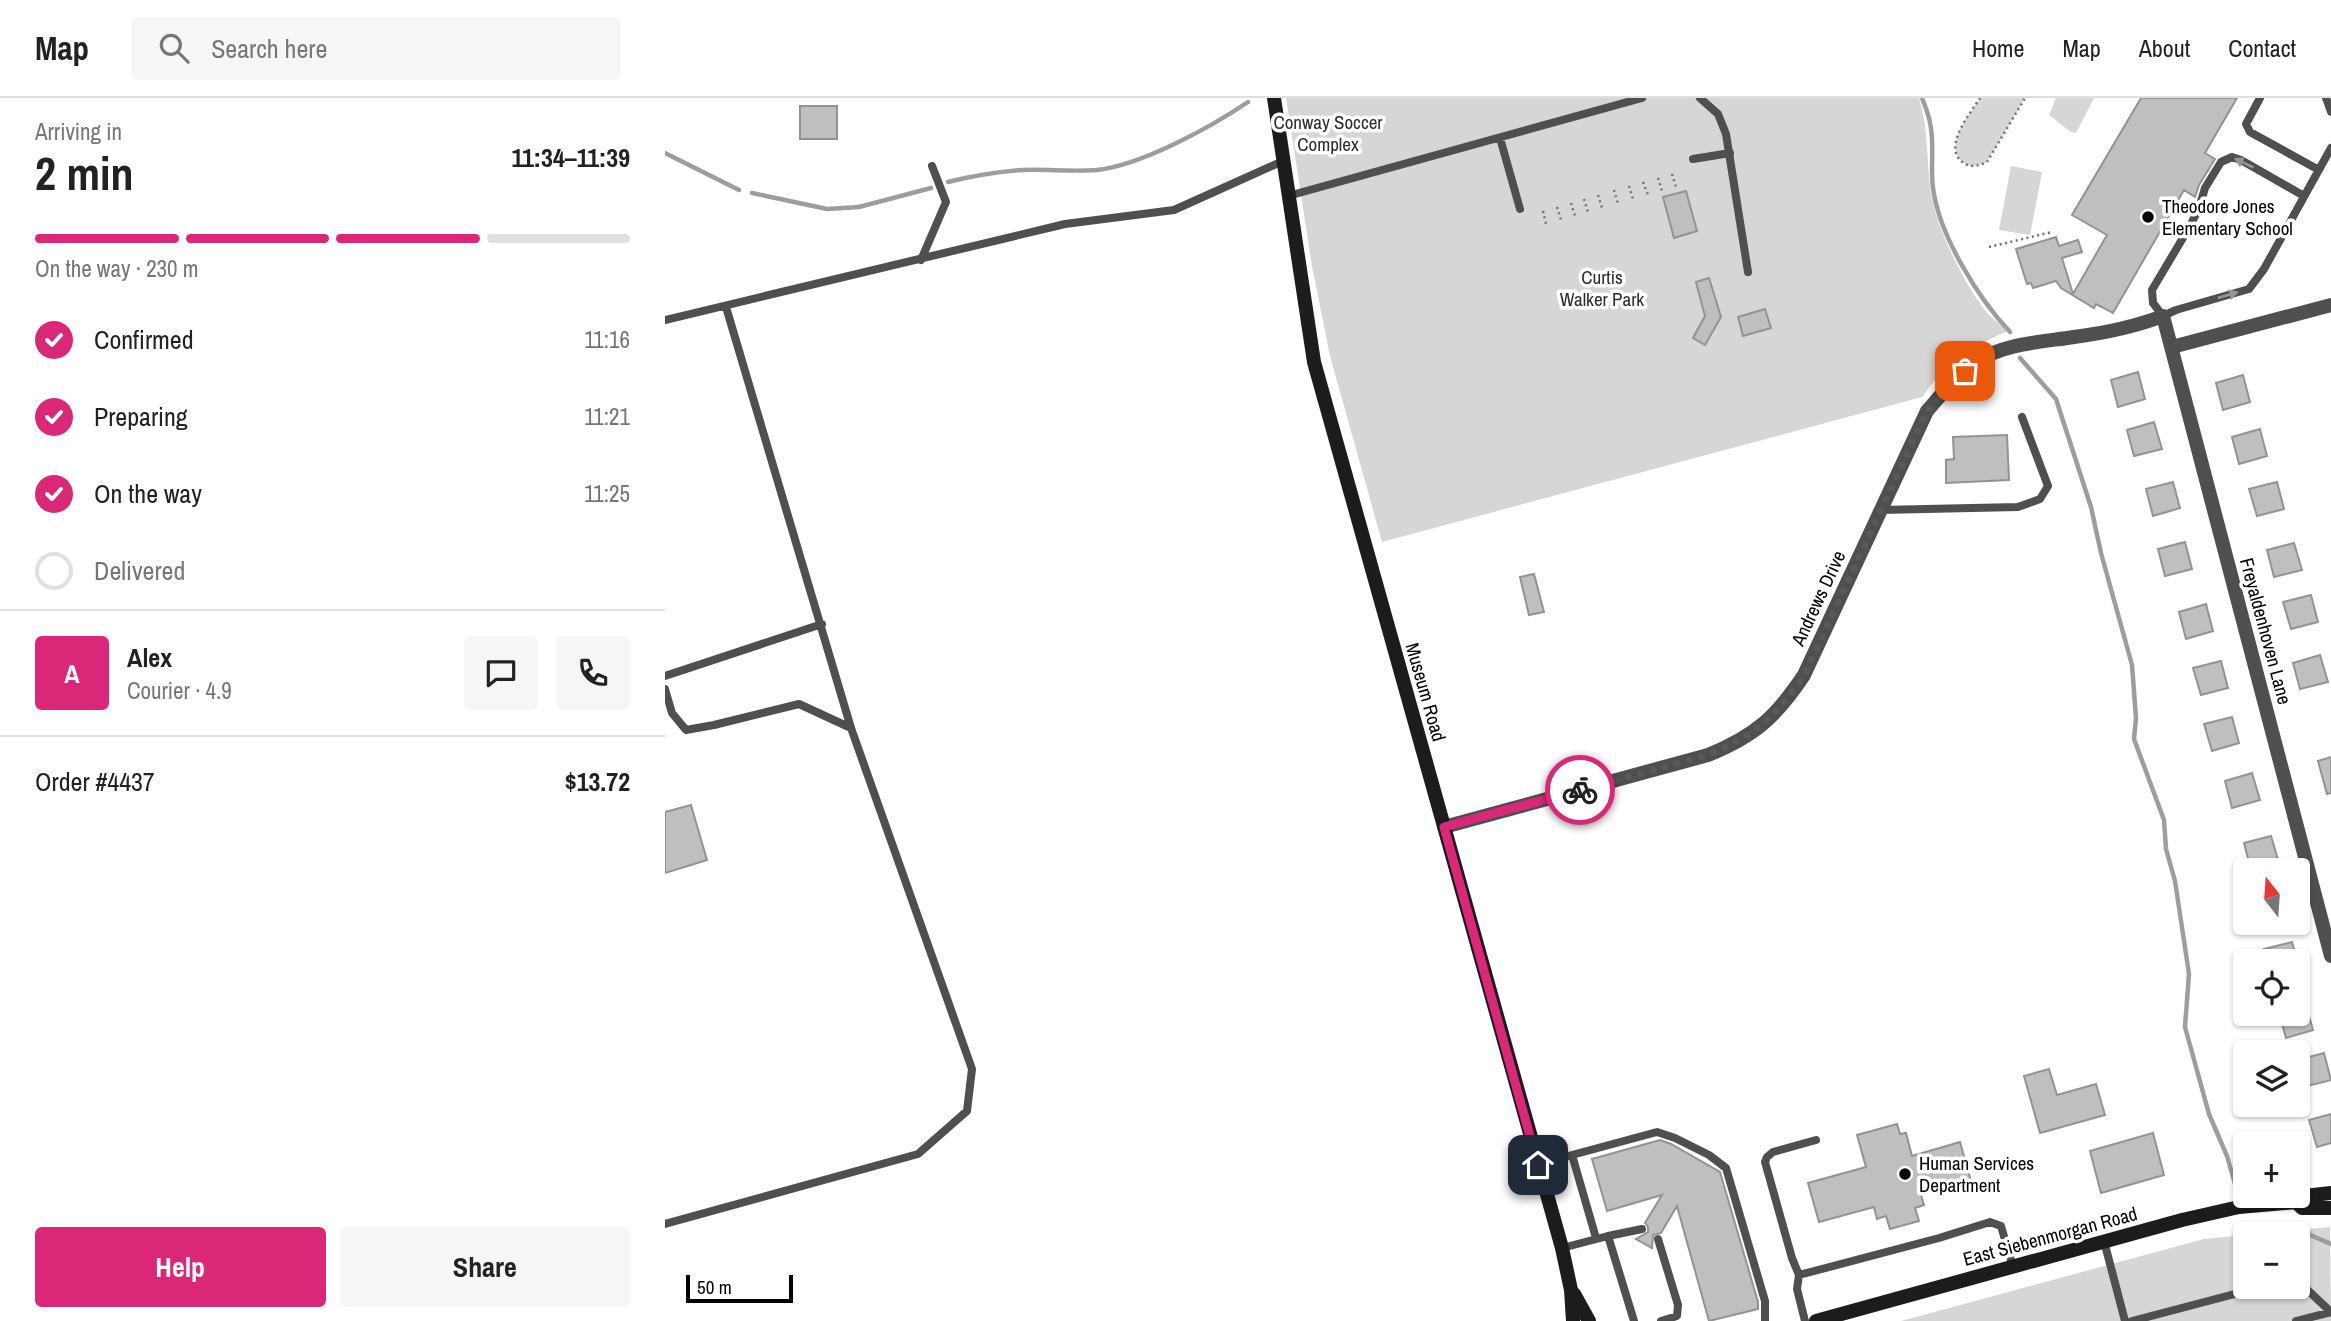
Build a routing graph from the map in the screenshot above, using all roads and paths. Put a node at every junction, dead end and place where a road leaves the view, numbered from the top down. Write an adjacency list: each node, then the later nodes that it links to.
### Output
1 (1274, 98): 13 (street, Museum Road)
2 (1642, 98): 9 (lane)
3 (1700, 98): 11 (lane)
4 (1980, 98): 5 (path)
5 (2025, 98)
6 (2260, 98): 15 (lane)
7 (2326, 98): 8 (lane)
8 (2331, 112)
9 (1500, 138): 25 (lane); 33 (lane)
10 (2331, 148): 15 (lane)
11 (1730, 153): 12 (lane); 42 (lane)
12 (1693, 159)
13 (1283, 161): 25 (street, Museum Road); 41 (lane)
14 (932, 166): 41 (lane)
15 (2319, 170): 26 (lane)
16 (1672, 174): 20 (path)
17 (1658, 178): 22 (path)
18 (1643, 182): 24 (path)
19 (1629, 186): 28 (path)
20 (1676, 187)
21 (1614, 190): 30 (path)
22 (1662, 191)
23 (1598, 195): 32 (path)
24 (1647, 195)
25 (1288, 196): 54 (street, Museum Road)
26 (2304, 196): 45 (lane, one-way to 26); 45 (lane, one-way to 45)
27 (1584, 199): 35 (path)
28 (1633, 200)
29 (1571, 203): 36 (path)
30 (1618, 204)
31 (1557, 207): 37 (path)
32 (1602, 208)
33 (1520, 209)
34 (1543, 211): 38 (path)
35 (1588, 212)
36 (1575, 216)
37 (1561, 220)
38 (1546, 224)
39 (2052, 232): 40 (path)
40 (1989, 247)
41 (921, 260): 44 (lane)
42 (1748, 272)
43 (2331, 305): 47 (street)
44 (726, 307): 46 (lane); 50 (lane)
45 (2163, 316): 47 (street, Freyaldenhoven Lane); 49 (street, Andrews Drive)
46 (665, 320)
47 (2172, 347): 55 (street, Freyaldenhoven Lane)
48 (2022, 417): 49 (lane)
49 (1879, 510): 54 (street, Andrews Drive)
50 (822, 624): 51 (lane); 53 (lane)
51 (665, 676)
52 (665, 689): 53 (lane)
53 (851, 728): 64 (lane)
54 (1444, 827): 58 (street, Museum Road)
55 (2331, 956)
56 (1816, 1140): 72 (lane)
57 (1572, 1155): 58 (lane); 67 (lane); 81 (lane)
58 (1538, 1165): 70 (street, Museum Road)
59 (2331, 1193): 60 (street, East Siebenmorgan Road)
60 (2310, 1195)
61 (2239, 1208): 69 (street, East Siebenmorgan Road)
62 (2310, 1208): 63 (street, East Siebenmorgan Road)
63 (2331, 1208)
64 (665, 1224)
65 (1642, 1229): 66 (lane)
66 (1608, 1236): 67 (lane); 79 (lane)
67 (1596, 1238): 70 (lane)
68 (1658, 1238): 76 (lane)
69 (2104, 1241): 71 (street, East Siebenmorgan Road); 84 (lane)
70 (1562, 1248): 73 (street, Museum Road)
71 (2013, 1267): 72 (lane); 83 (street, East Siebenmorgan Road)
72 (1799, 1275): 82 (lane)
73 (1571, 1290): 77 (street, Museum Road); 78 (street, Museum Road)
74 (2310, 1292): 86 (lane)
75 (2233, 1294): 85 (lane)
76 (1673, 1319): 80 (lane)
77 (1573, 1321)
78 (1588, 1321)
79 (1634, 1321)
80 (1661, 1321)
81 (1765, 1321)
82 (1805, 1321)
83 (1815, 1321)
84 (2125, 1321)
85 (2132, 1321)
86 (2296, 1321)

